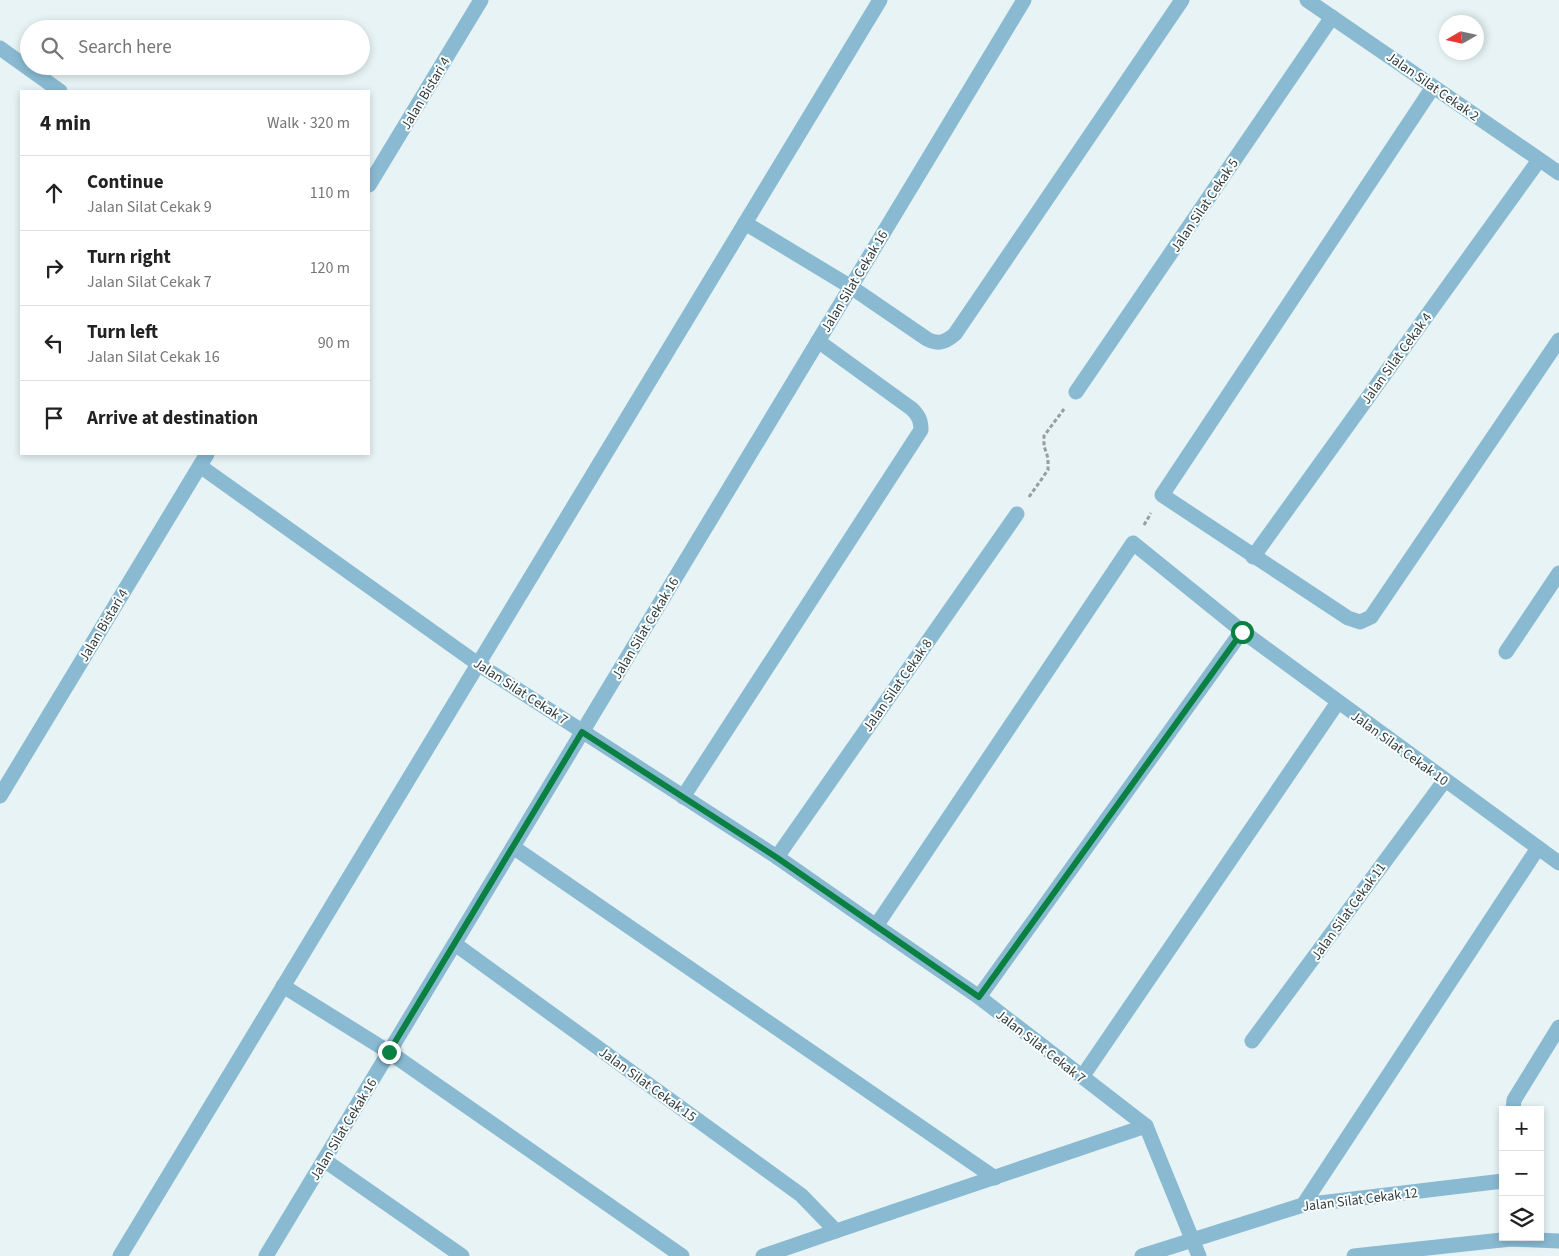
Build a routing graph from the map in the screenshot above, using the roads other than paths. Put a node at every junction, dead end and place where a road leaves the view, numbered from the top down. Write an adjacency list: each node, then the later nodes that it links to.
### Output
1 (481, 0): 14 (street, Jalan Bistari 4)
2 (880, 0): 15 (street)
3 (1024, 0): 16 (street, Jalan Silat Cekak 16)
4 (1182, 0): 16 (street)
5 (1307, 0): 6 (street, Jalan Silat Cekak 2)
6 (1332, 17): 10 (street, Jalan Silat Cekak 2); 19 (street, Jalan Silat Cekak 5)
7 (0, 48): 8 (street)
8 (20, 62)
9 (38, 75): 11 (street)
10 (1433, 87): 12 (street, Jalan Silat Cekak 2); 22 (street)
11 (59, 90)
12 (1539, 160): 13 (street, Jalan Silat Cekak 2); 22 (street, Jalan Silat Cekak 4)
13 (1559, 173)
14 (370, 183)
15 (745, 223): 16 (street); 26 (street)
16 (851, 287): 18 (street, Jalan Silat Cekak 16)
17 (1559, 340): 22 (street)
18 (818, 341): 28 (street, Jalan Silat Cekak 16); 31 (street)
19 (1076, 392)
20 (203, 460): 26 (street, Jalan Silat Cekak 7); 30 (street, Jalan Bistari 4)
21 (1017, 514): 34 (street, Jalan Silat Cekak 8)
22 (1253, 557)
23 (1559, 573): 25 (street)
24 (1242, 632): 27 (street, Jalan Silat Cekak 10); 36 (street, Jalan Silat Cekak 10); 39 (street)
25 (1506, 652)
26 (478, 664): 28 (street, Jalan Silat Cekak 7); 38 (street)
27 (1338, 702): 29 (street, Jalan Silat Cekak 10); 43 (street)
28 (582, 732): 31 (street, Jalan Silat Cekak 7); 32 (street, Jalan Silat Cekak 16)
29 (1445, 780): 33 (street, Jalan Silat Cekak 10); 41 (street, Jalan Silat Cekak 11)
30 (0, 796)
31 (683, 797): 34 (street, Jalan Silat Cekak 7)
32 (513, 847): 37 (street, Jalan Silat Cekak 16); 47 (street)
33 (1538, 848): 35 (street, Jalan Silat Cekak 10); 49 (street)
34 (776, 857): 36 (street, Jalan Silat Cekak 7)
35 (1559, 863)
36 (876, 926): 39 (street, Jalan Silat Cekak 7)
37 (455, 944): 42 (street, Jalan Silat Cekak 16); 50 (street, Jalan Silat Cekak 15)
38 (283, 986): 42 (street); 55 (street)
39 (979, 997): 43 (street, Jalan Silat Cekak 7)
40 (1559, 1027): 44 (street)
41 (1252, 1041)
42 (389, 1052): 46 (street, Jalan Silat Cekak 16); 58 (street)
43 (1082, 1077): 45 (street, Jalan Silat Cekak 7)
44 (1513, 1106)
45 (1146, 1126): 47 (street); 52 (street)
46 (324, 1160): 56 (street, Jalan Silat Cekak 16); 57 (street)
47 (995, 1178): 50 (street)
48 (1499, 1181): 49 (street, Jalan Silat Cekak 12)
49 (1303, 1205): 52 (street, Jalan Silat Cekak 12)
50 (836, 1231): 59 (street)
51 (1499, 1239): 62 (street)
52 (1192, 1240): 60 (street, Jalan Silat Cekak 12); 61 (street)
53 (1544, 1240): 54 (street)
54 (1559, 1241)
55 (120, 1256)
56 (266, 1256)
57 (462, 1256)
58 (682, 1256)
59 (763, 1256)
60 (1142, 1256)
61 (1199, 1256)
62 (1354, 1256)

